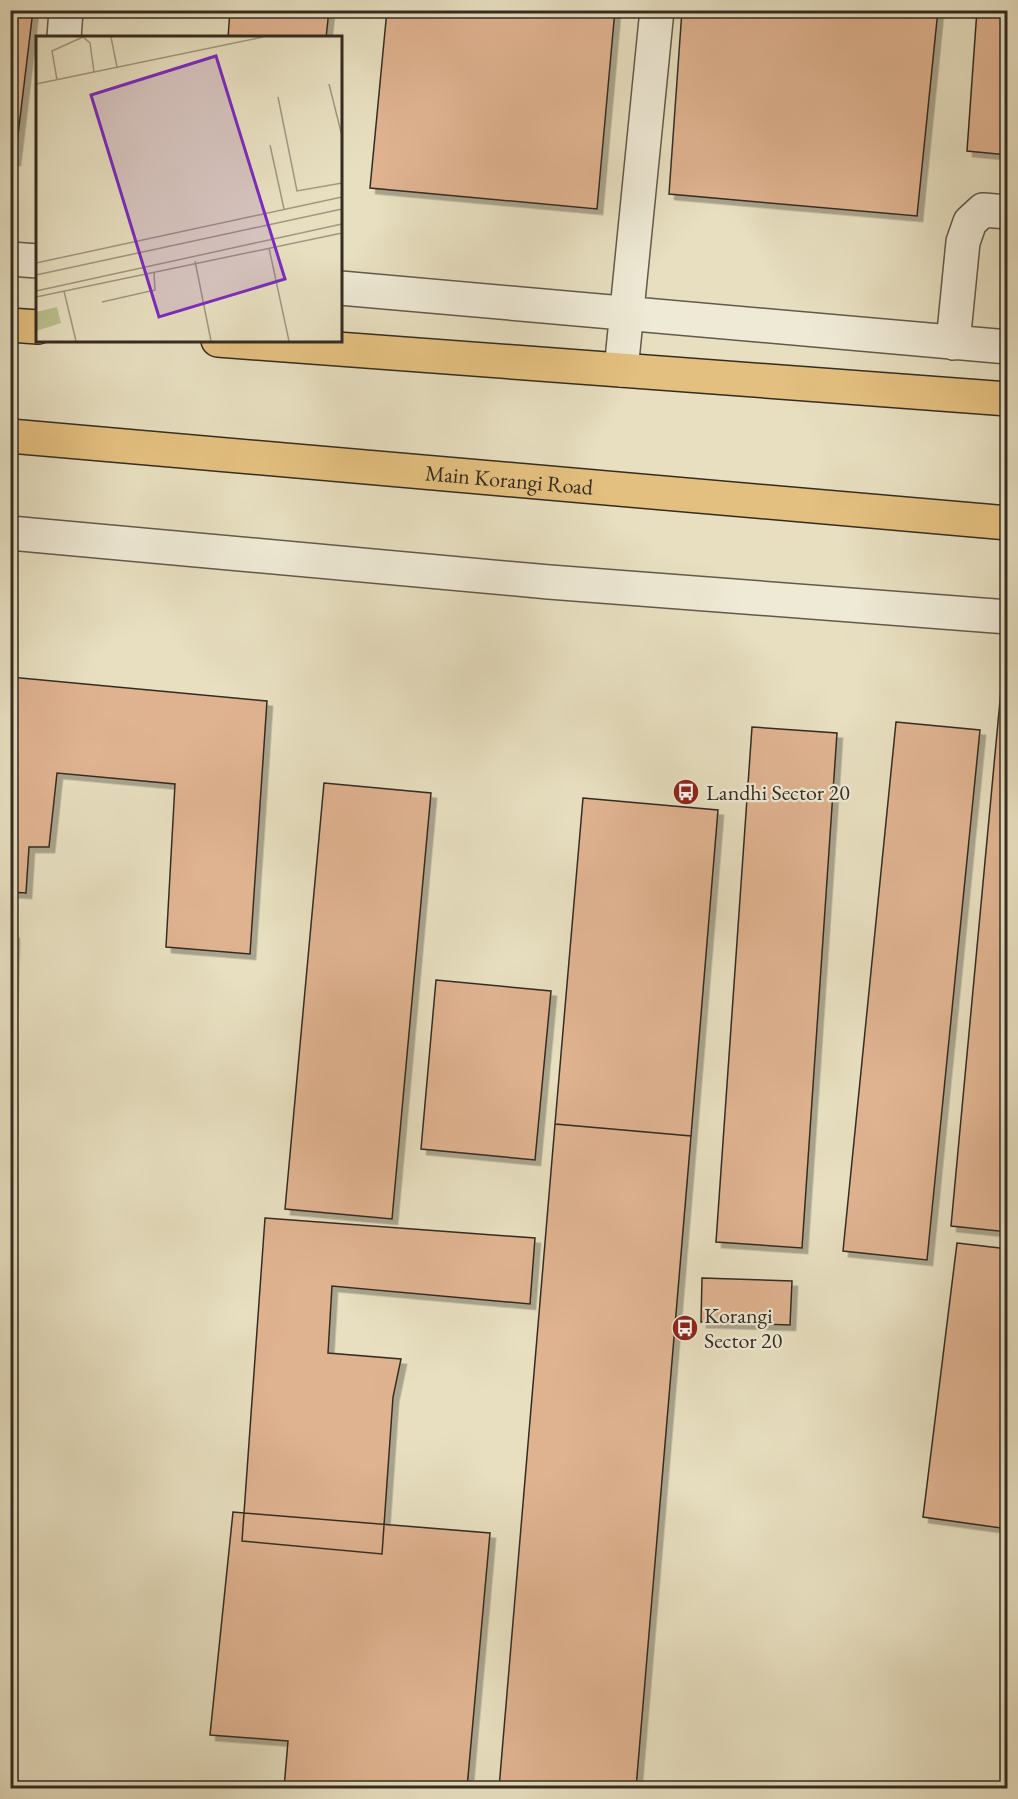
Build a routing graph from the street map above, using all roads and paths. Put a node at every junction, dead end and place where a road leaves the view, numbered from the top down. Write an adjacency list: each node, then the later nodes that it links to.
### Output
1 (66, 10): 3 (lane)
2 (657, 10): 8 (lane)
3 (64, 36)
4 (1008, 212): 12 (lane)
5 (10, 259): 6 (lane)
6 (36, 261)
7 (342, 288): 8 (lane)
8 (628, 314): 12 (lane); 14 (lane)
9 (10, 325): 10 (main road)
10 (36, 327)
11 (245, 342): 14 (main road)
12 (953, 343): 13 (lane)
13 (1008, 347)
14 (621, 370): 15 (main road)
15 (1008, 399)
16 (10, 436): 17 (main road, Main Korangi Road)
17 (1008, 523)
18 (10, 533): 19 (lane)
19 (1008, 617)

